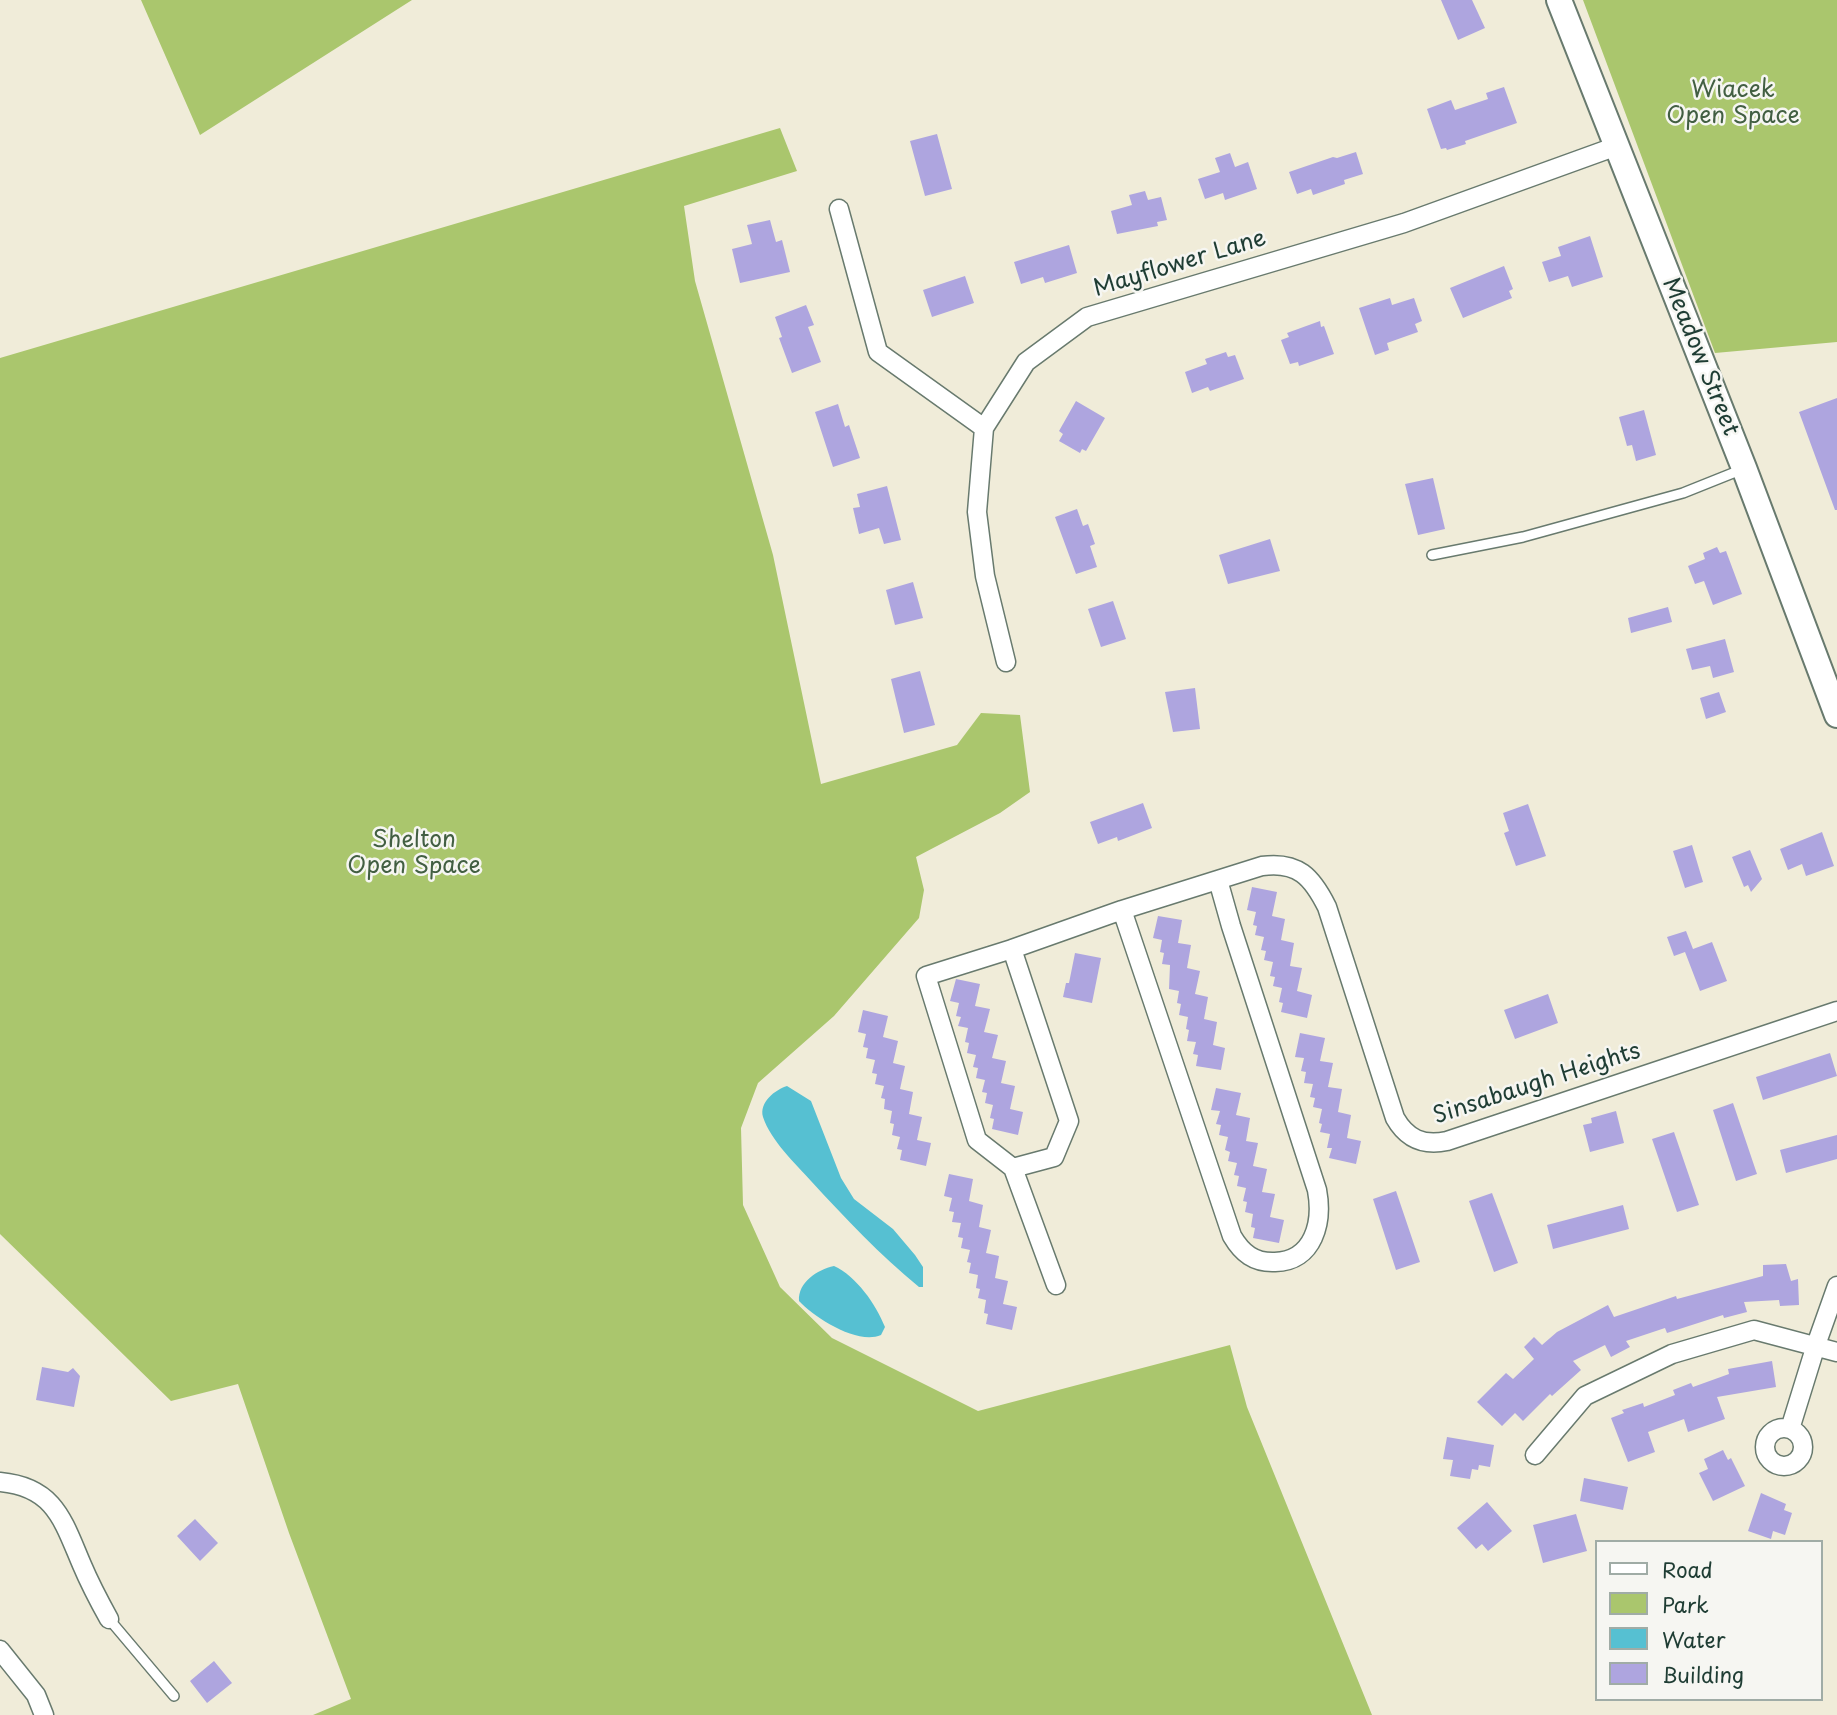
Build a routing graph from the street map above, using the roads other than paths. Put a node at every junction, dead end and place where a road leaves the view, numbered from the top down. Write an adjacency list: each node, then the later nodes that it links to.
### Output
1 (1559, 0): 2 (street, Meadow Street)
2 (1617, 146): 4 (street, Mayflower Lane); 5 (street, Meadow Street)
3 (839, 209): 4 (street)
4 (984, 428): 7 (street, Mayflower Lane)
5 (1744, 468): 6 (lane); 8 (street, Meadow Street)
6 (1432, 555)
7 (1006, 662)
8 (1837, 715)
9 (1218, 880): 10 (street, Sinsabaugh Heights); 10 (street); 12 (street, Sinsabaugh Heights)
10 (1122, 909): 11 (street, Sinsabaugh Heights)
11 (1012, 949): 13 (street); 13 (street, Sinsabaugh Heights)
12 (1837, 1011)
13 (1013, 1168): 14 (street)
14 (1056, 1285)
15 (1837, 1286): 16 (street)
16 (1815, 1345): 17 (street); 18 (street); 19 (street)
17 (1837, 1352)
18 (1790, 1429)
19 (1535, 1455)
20 (0, 1482): 21 (street)
21 (109, 1619): 23 (lane)
22 (0, 1650): 24 (street)
23 (174, 1696)
24 (44, 1715)

